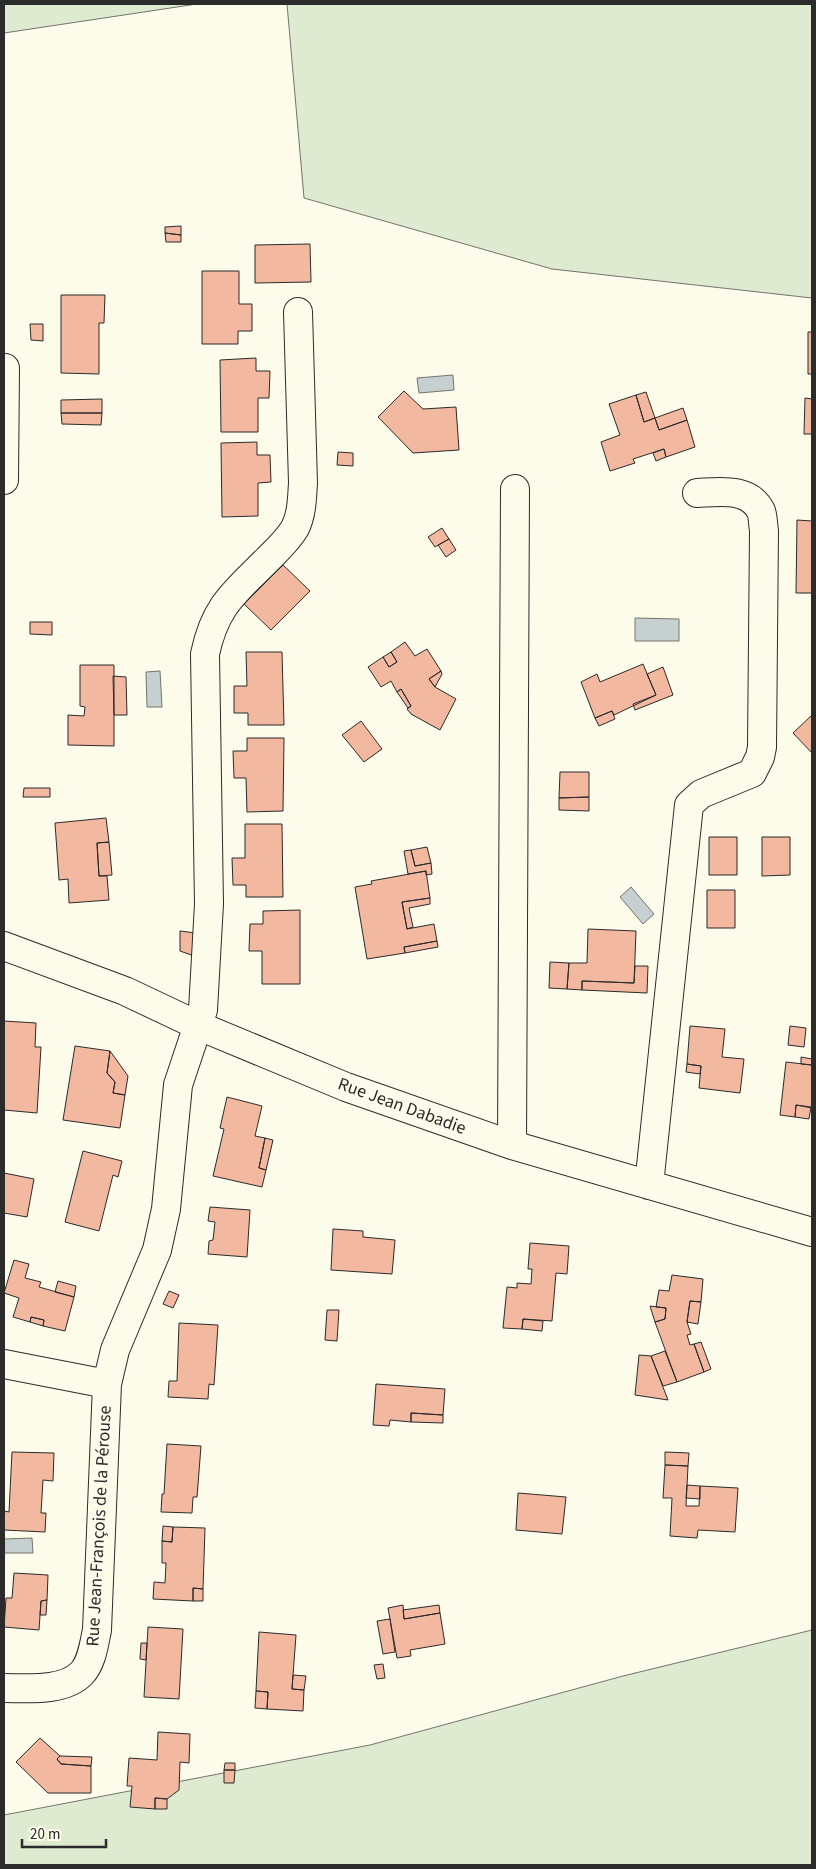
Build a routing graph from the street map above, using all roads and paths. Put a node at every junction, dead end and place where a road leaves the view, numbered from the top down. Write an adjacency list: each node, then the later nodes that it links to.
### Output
1 (298, 312): 7 (street, Rue Jean-François de la Pérouse)
2 (5, 368): 3 (street)
3 (4, 480)
4 (514, 489): 8 (street)
5 (697, 492): 9 (street)
6 (4, 946): 7 (street, Rue Jean Dabadie)
7 (199, 1026): 8 (street, Rue Jean Dabadie); 12 (street, Rue Jean-François de la Pérouse)
8 (512, 1145): 9 (street, Rue Jean Dabadie)
9 (649, 1185): 10 (street, Rue Jean Dabadie)
10 (812, 1232)
11 (4, 1364): 12 (street, Rue Jean-François de la Pérouse)
12 (107, 1384): 13 (street, Rue Jean-François de la Pérouse)
13 (4, 1688)

